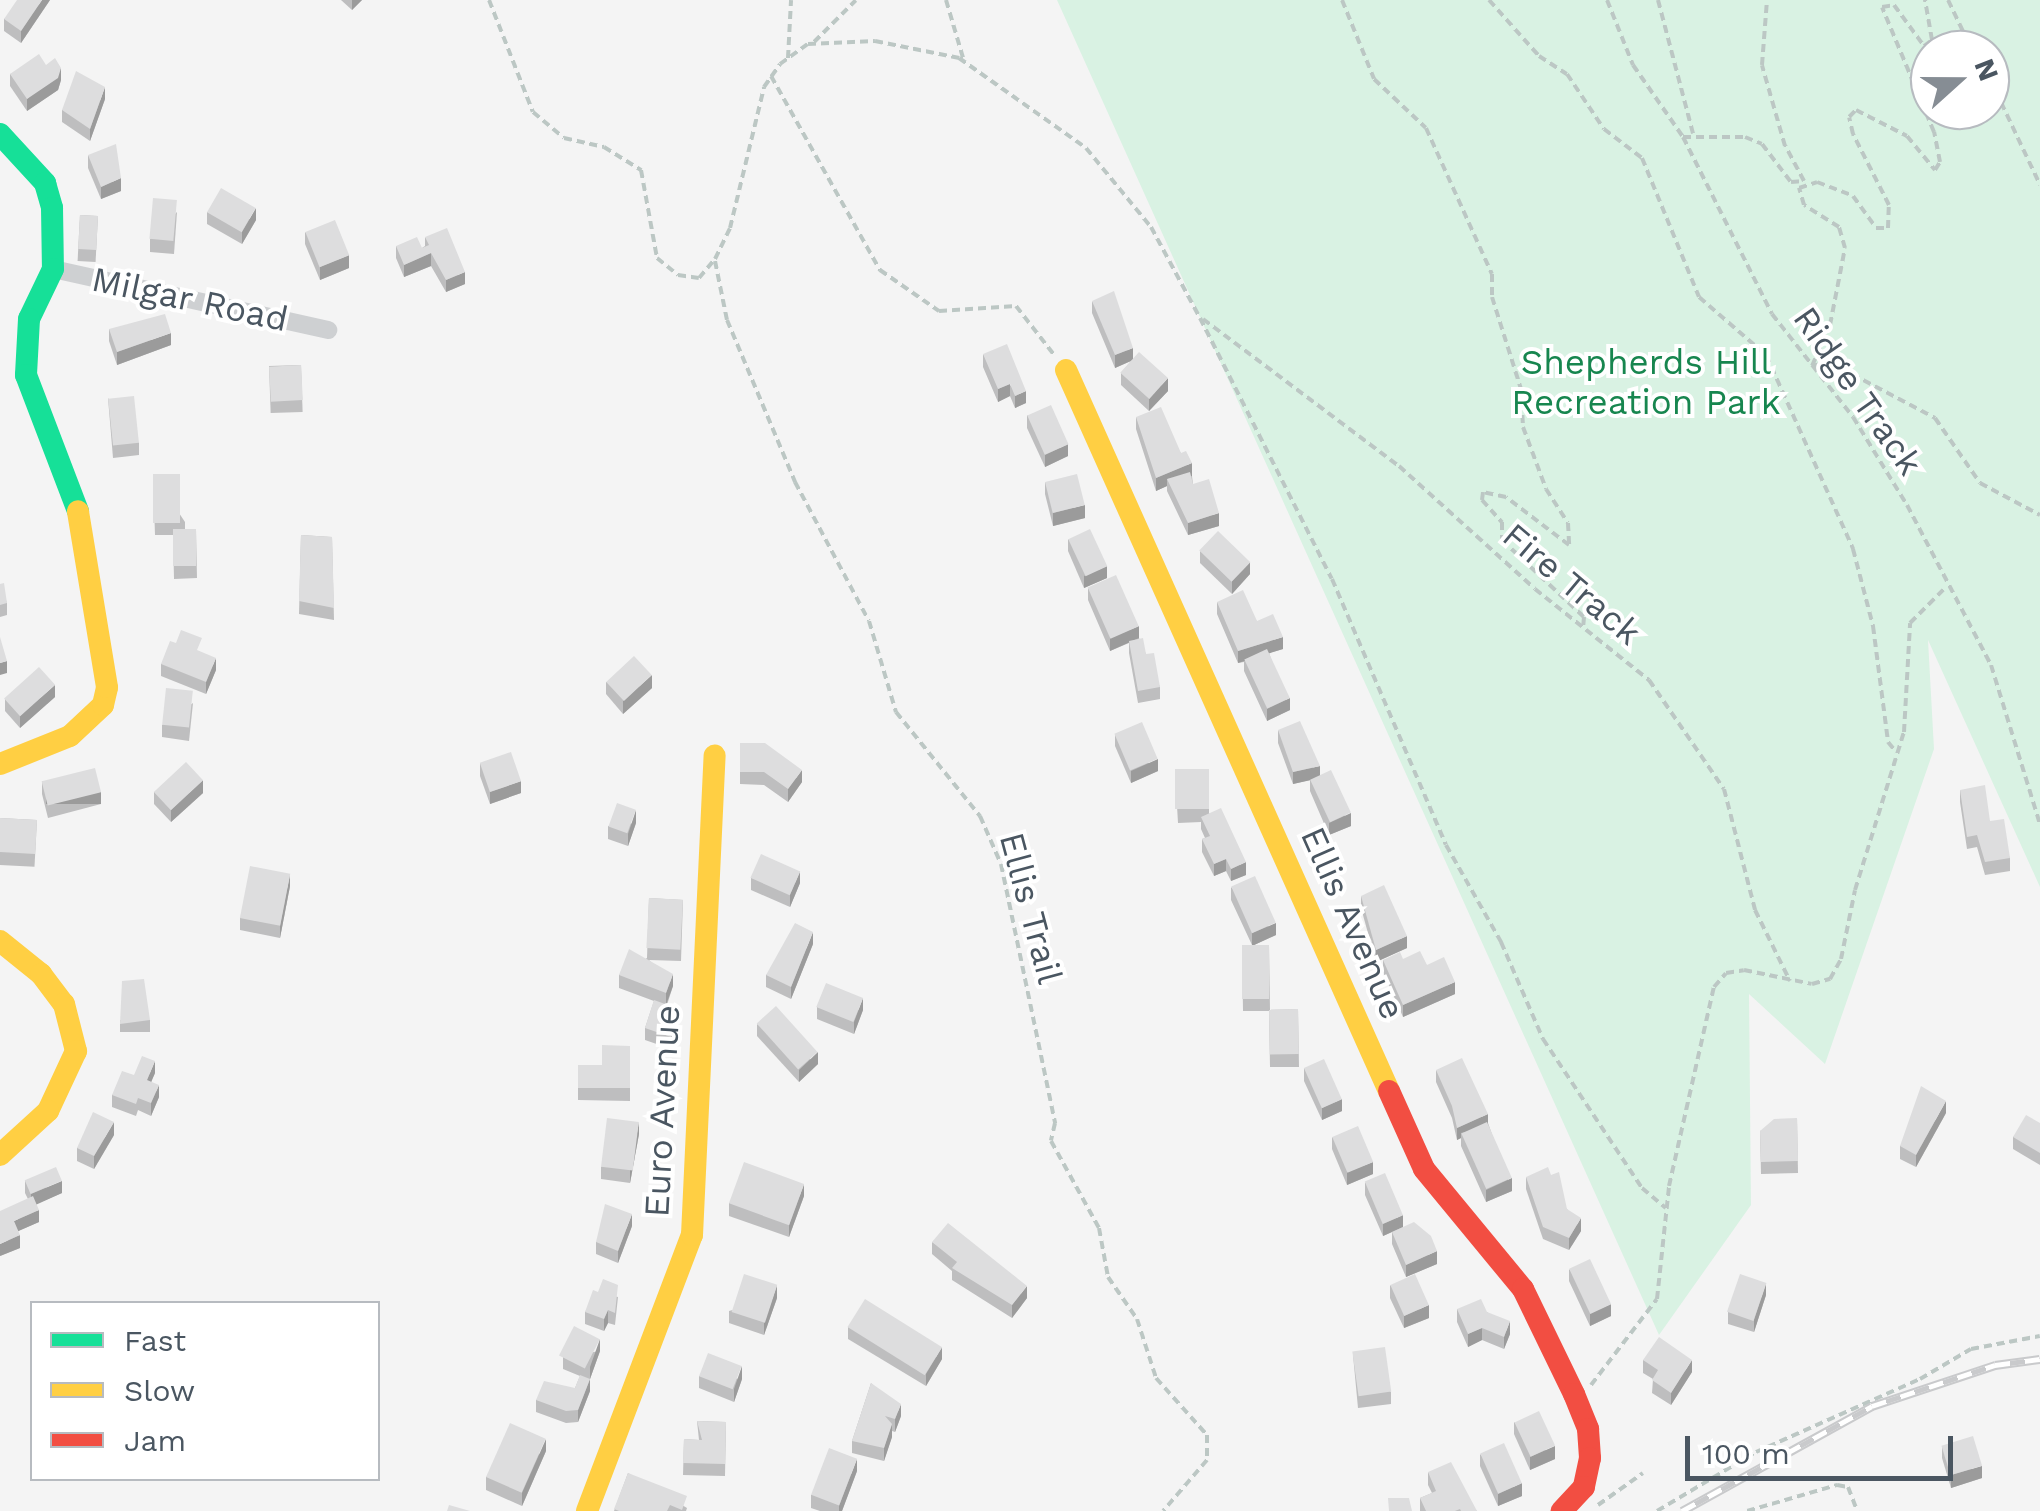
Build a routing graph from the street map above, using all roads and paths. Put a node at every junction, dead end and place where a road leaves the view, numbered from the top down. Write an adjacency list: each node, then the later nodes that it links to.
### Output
1 (791, 0): 13 (path)
2 (856, 0): 12 (path)
3 (946, 0): 14 (path)
4 (1342, 0): 30 (path)
5 (1488, 0): 31 (path)
6 (1608, 0): 19 (path, Ridge Track)
7 (1658, 0): 18 (path)
8 (1767, 0): 20 (path)
9 (1925, 0): 20 (path)
10 (1948, 0): 11 (path)
11 (1962, 30)
12 (814, 42)
13 (788, 58)
14 (964, 61)
15 (772, 76): 27 (path)
16 (2010, 121): 21 (path)
17 (0, 134): 23 (street)
18 (1693, 134): 19 (path); 20 (path)
19 (1683, 136): 26 (path, Ridge Track)
20 (1804, 181): 26 (path)
21 (2040, 185)
22 (714, 259): 43 (path, Ellis Trail)
23 (52, 269): 25 (street, Milgar Road); 33 (street)
24 (1200, 318): 30 (path, Fire Track)
25 (328, 330)
26 (1812, 366): 28 (path); 29 (path, Ridge Track)
27 (1066, 370): 39 (street, Ellis Avenue)
28 (2040, 516)
29 (1946, 588): 31 (path); 34 (path, Ridge Track)
30 (1584, 629): 36 (path, Fire Track)
31 (1897, 753): 36 (path)
32 (715, 756): 42 (street, Euro Avenue)
33 (0, 764)
34 (2040, 824)
35 (0, 941): 37 (street)
36 (1790, 980): 39 (path)
37 (0, 1155)
38 (2040, 1336): 45 (path)
39 (1574, 1394): 44 (street, Ellis Avenue)
40 (1643, 1473): 41 (path)
41 (1590, 1510)
42 (588, 1511)
43 (1163, 1511)
44 (1562, 1511)
45 (1657, 1511)
46 (1747, 1511): 47 (path)
47 (1857, 1511)

